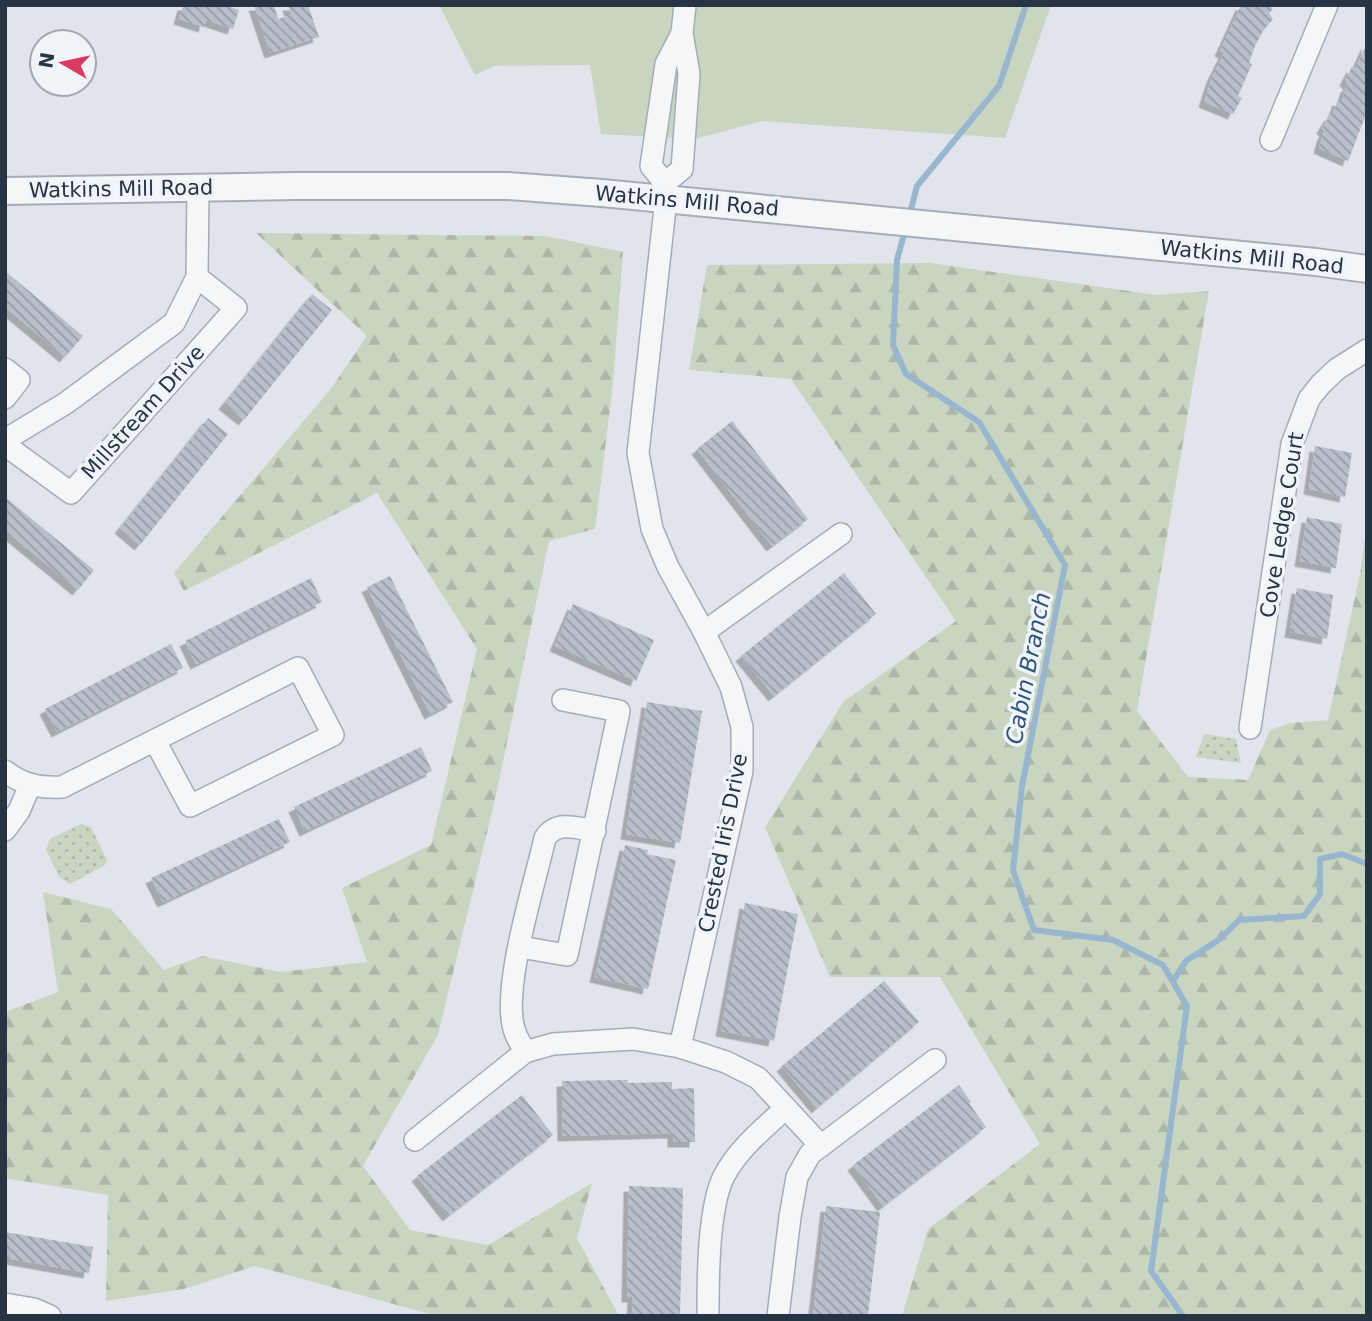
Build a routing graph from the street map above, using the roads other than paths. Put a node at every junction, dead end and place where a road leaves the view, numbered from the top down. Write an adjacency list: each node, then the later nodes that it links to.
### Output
1 (685, 5): 3 (street)
2 (1327, 5): 4 (street)
3 (682, 33): 7 (street); 7 (street)
4 (1271, 140)
5 (198, 188): 6 (street, Watkins Mill Road); 7 (street, Watkins Mill Road); 9 (street, Millstream Drive)
6 (5, 191)
7 (666, 191): 8 (street, Watkins Mill Road); 15 (street, Crested Iris Drive)
8 (1367, 269)
9 (197, 277): 13 (street, Millstream Drive); 13 (street, Millstream Drive)
10 (1367, 350): 17 (street, Cove Ledge Court)
11 (5, 369): 12 (street)
12 (5, 398)
13 (5, 443)
14 (841, 534): 15 (street)
15 (704, 632): 24 (street, Crested Iris Drive)
16 (563, 700): 22 (street)
17 (1250, 728)
18 (155, 741): 18 (street); 20 (street)
19 (5, 771): 20 (street)
20 (30, 785): 21 (street)
21 (5, 830)
22 (595, 831): 23 (street); 23 (street)
23 (520, 947): 25 (street)
24 (680, 1047): 25 (street); 27 (street)
25 (525, 1052): 28 (street)
26 (935, 1060): 29 (street)
27 (786, 1108): 29 (street); 32 (street)
28 (415, 1140)
29 (821, 1146): 33 (street)
30 (5, 1304): 31 (street)
31 (51, 1316)
32 (708, 1316)
33 (778, 1316)

